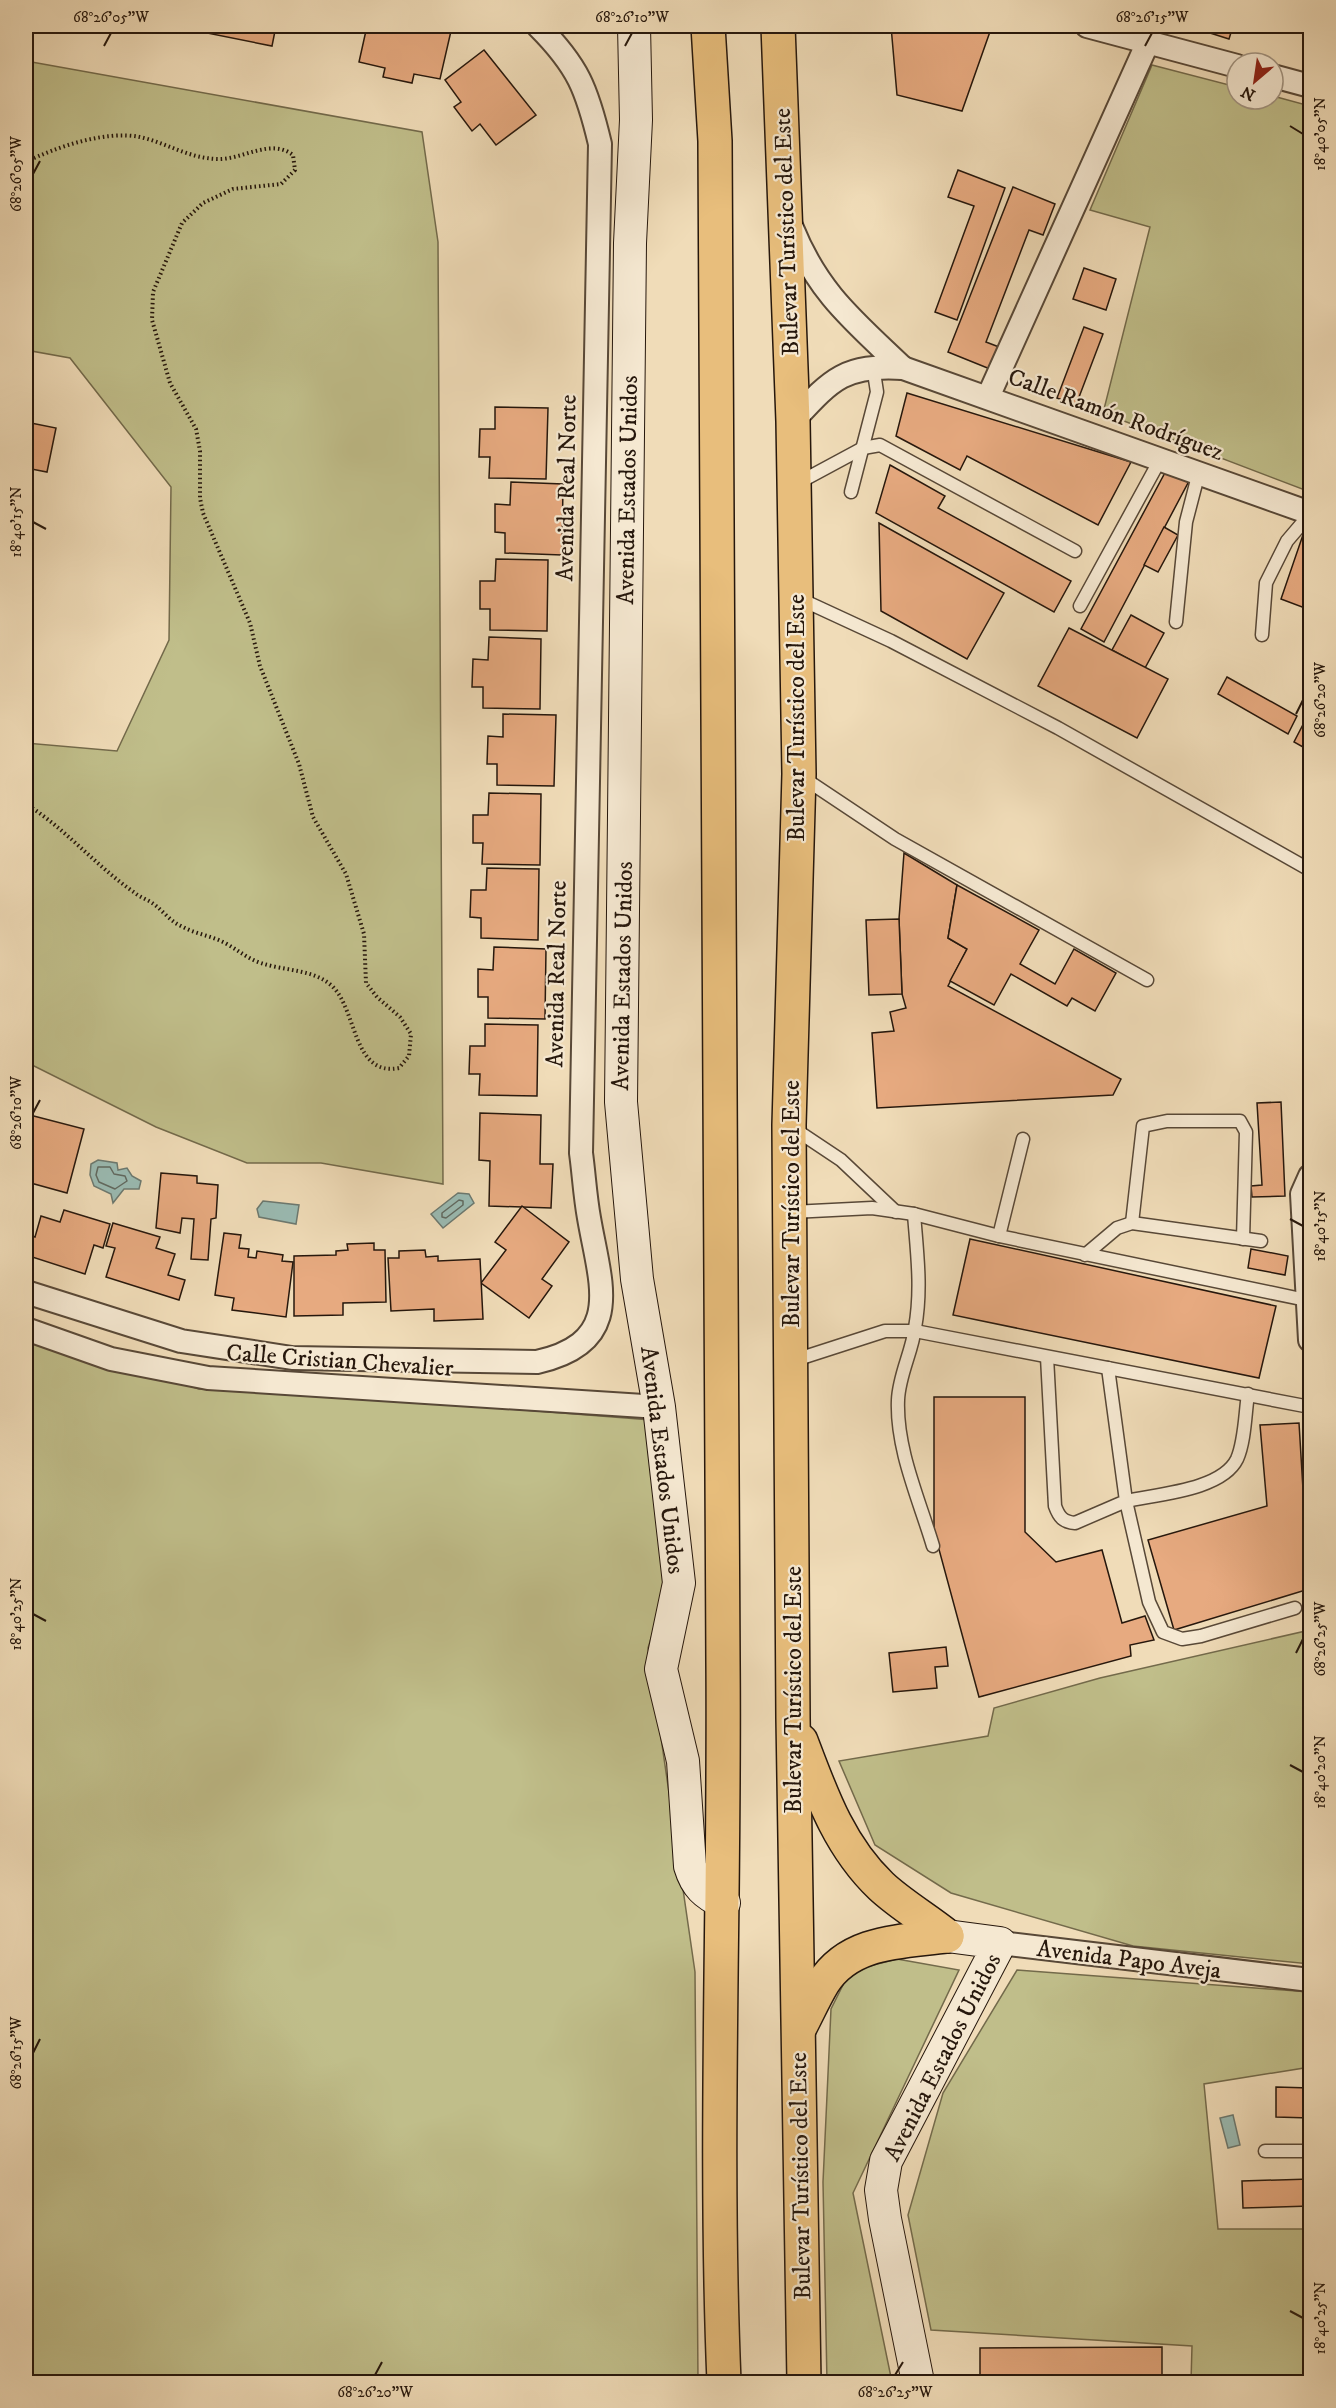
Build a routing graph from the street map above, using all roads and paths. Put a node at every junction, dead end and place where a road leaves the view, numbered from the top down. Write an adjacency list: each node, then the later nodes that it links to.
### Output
1 (634, 26): 51 (street, Avenida Estados Unidos)
2 (708, 26): 57 (highway)
3 (778, 26): 11 (highway, Bulevar Turístico del Este)
4 (1087, 26): 6 (street)
5 (548, 31): 42 (street, Avenida Real Norte)
6 (1148, 42): 7 (street); 14 (street)
7 (1225, 63)
8 (1285, 79): 9 (street)
9 (1311, 86)
10 (26, 162): 28 (path)
11 (786, 211): 13 (street); 15 (highway, Bulevar Turístico del Este)
12 (873, 366): 13 (street); 15 (street); 16 (lane)
13 (903, 368): 14 (street, Calle Ramón Rodríguez)
14 (988, 397): 17 (street, Calle Ramón Rodríguez)
15 (792, 421): 19 (highway, Bulevar Turístico del Este)
16 (863, 448): 19 (lane); 20 (lane); 22 (lane)
17 (1161, 458): 18 (street, Calle Ramón Rodríguez); 24 (lane)
18 (1199, 472): 21 (street, Calle Ramón Rodríguez); 25 (lane)
19 (794, 485): 23 (highway, Bulevar Turístico del Este)
20 (851, 492)
21 (1311, 514): 26 (lane)
22 (1075, 551)
23 (795, 597): 27 (highway, Bulevar Turístico del Este); 29 (lane)
24 (1080, 606)
25 (1176, 622)
26 (1262, 635)
27 (799, 774): 30 (lane); 31 (highway, Bulevar Turístico del Este)
28 (26, 804)
29 (1311, 870)
30 (1147, 980)
31 (789, 1125): 34 (lane); 35 (highway, Bulevar Turístico del Este)
32 (1023, 1139): 38 (lane)
33 (1311, 1176): 43 (street)
34 (896, 1212): 35 (lane); 36 (lane)
35 (790, 1213): 48 (highway, Bulevar Turístico del Este)
36 (914, 1214): 38 (lane); 45 (lane)
37 (1132, 1223): 39 (lane); 39 (lane); 41 (lane)
38 (999, 1236): 41 (lane)
39 (1243, 1239): 40 (lane)
40 (1261, 1241)
41 (1085, 1255): 43 (lane)
42 (26, 1292)
43 (1306, 1300): 46 (street)
44 (26, 1329): 51 (street, Calle Cristian Chevalier)
45 (915, 1332): 47 (lane); 48 (lane); 54 (lane)
46 (1311, 1340)
47 (1047, 1357): 49 (lane); 53 (lane)
48 (791, 1361): 56 (highway, Bulevar Turístico del Este)
49 (1108, 1368): 50 (lane); 53 (lane)
50 (1248, 1394): 52 (lane); 53 (lane)
51 (659, 1407): 57 (street, Avenida Estados Unidos)
52 (1311, 1407)
53 (1126, 1501): 55 (lane)
54 (933, 1546)
55 (1295, 1608)
56 (793, 1718): 58 (highway); 61 (highway, Bulevar Turístico del Este)
57 (724, 1903): 64 (highway)
58 (947, 1936): 59 (street, Avenida Papo Aveja); 61 (highway)
59 (1000, 1943): 60 (street, Avenida Papo Aveja); 66 (street, Avenida Estados Unidos)
60 (1311, 1980)
61 (798, 2032): 65 (highway, Bulevar Turístico del Este)
62 (1265, 2151): 63 (lane)
63 (1311, 2151)
64 (724, 2382)
65 (804, 2382)
66 (918, 2382)

